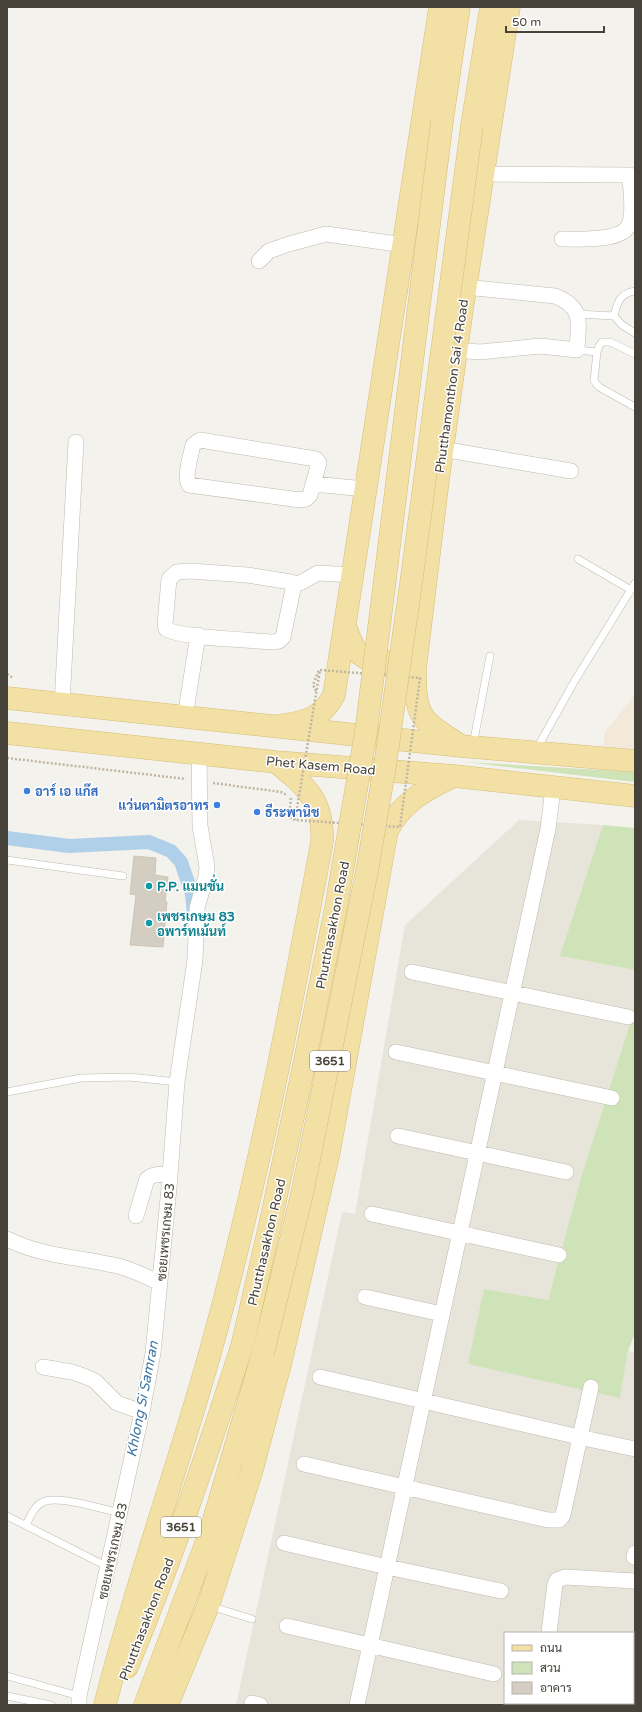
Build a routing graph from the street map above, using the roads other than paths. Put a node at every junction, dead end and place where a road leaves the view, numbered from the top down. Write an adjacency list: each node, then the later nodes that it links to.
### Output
1 (440, 7): 8 (main road)
2 (459, 7): 100 (main road, Phutthasakhon Road / 3651, bridge)
3 (491, 7): 44 (main road, Phutthamonthon Sai 4 Road, bridge)
4 (509, 7): 5 (main road, Phutthamonthon Sai 4 Road)
5 (482, 174): 6 (street); 10 (main road, Phutthamonthon Sai 4 Road)
6 (632, 175): 7 (street)
7 (562, 239)
8 (404, 245): 9 (street); 24 (main road)
9 (259, 261)
10 (465, 287): 12 (street); 15 (main road, Phutthamonthon Sai 4 Road)
11 (635, 291): 13 (lane)
12 (577, 314): 13 (lane); 16 (street)
13 (614, 316): 14 (lane)
14 (635, 333)
15 (456, 350): 16 (street); 21 (main road, Phutthamonthon Sai 4 Road)
16 (576, 350): 17 (lane)
17 (597, 352): 18 (lane); 19 (lane)
18 (635, 354)
19 (635, 407)
20 (76, 442): 35 (street)
21 (442, 449): 22 (street); 32 (main road, Phutthamonthon Sai 4 Road)
22 (570, 471)
23 (314, 484): 23 (street); 24 (street)
24 (365, 489): 26 (main road)
25 (578, 559): 29 (lane)
26 (352, 575): 28 (street); 30 (main road)
27 (635, 583): 29 (lane)
28 (293, 584): 31 (street); 31 (street)
29 (631, 590): 40 (lane)
30 (345, 625): 32 (main road); 37 (main road)
31 (198, 635): 36 (street)
32 (418, 638): 39 (main road, Phutthamonthon Sai 4 Road)
33 (490, 656): 39 (lane)
34 (10, 688): 35 (main road)
35 (62, 704): 36 (main road)
36 (185, 717): 37 (main road)
37 (278, 726): 39 (main road)
38 (7, 732): 41 (main road, Phet Kasem Road)
39 (467, 746): 40 (main road)
40 (535, 752): 42 (main road)
41 (198, 754): 43 (main road, Phet Kasem Road); 57 (street, ซอยเพชรเกษม 83)
42 (635, 761)
43 (276, 762): 45 (main road, Phet Kasem Road); 50 (main road)
44 (385, 766): 101 (main road, Phutthasakhon Road / 3651, bridge)
45 (454, 776): 46 (main road, Phet Kasem Road); 51 (main road)
46 (553, 788): 47 (main road, Phet Kasem Road); 53 (street)
47 (635, 796)
48 (7, 860): 49 (lane)
49 (123, 876)
50 (306, 928): 51 (main road); 99 (main road)
51 (367, 944): 89 (main road)
52 (412, 972): 53 (street)
53 (511, 993): 54 (street); 56 (street)
54 (628, 1017)
55 (396, 1052): 56 (street)
56 (493, 1074): 59 (street); 61 (street)
57 (177, 1082): 58 (lane); 63 (street, ซอยเพชรเกษม 83)
58 (7, 1092)
59 (612, 1098)
60 (398, 1136): 61 (street)
61 (477, 1152): 62 (street); 66 (street)
62 (566, 1172)
63 (170, 1175): 65 (street); 69 (street, ซอยเพชรเกษม 83)
64 (372, 1214): 66 (street)
65 (136, 1216)
66 (460, 1233): 68 (street); 71 (street)
67 (7, 1239): 69 (street)
68 (559, 1255)
69 (160, 1283): 76 (street, ซอยเพชรเกษม 83)
70 (365, 1297): 71 (street)
71 (442, 1314): 75 (street)
72 (43, 1367): 76 (street)
73 (320, 1377): 75 (street)
74 (591, 1387): 77 (street)
75 (424, 1401): 77 (street); 80 (street)
76 (142, 1412): 81 (street, ซอยเพชรเกษม 83)
77 (579, 1437): 78 (street); 80 (street)
78 (635, 1449)
79 (304, 1464): 80 (street)
80 (405, 1487): 86 (street)
81 (120, 1513): 83 (lane); 85 (street, ซอยเพชรเกษม 83)
82 (7, 1516): 83 (lane)
83 (26, 1524): 85 (lane)
84 (284, 1543): 86 (street)
85 (108, 1567): 97 (street, ซอยเพชรเกษม 83)
86 (387, 1567): 88 (street); 93 (street)
87 (635, 1581): 92 (street)
88 (501, 1591)
89 (208, 1606): 90 (lane); 102 (main road)
90 (252, 1619)
91 (287, 1626): 93 (street)
92 (549, 1632)
93 (371, 1645): 94 (street); 103 (street)
94 (494, 1674)
95 (7, 1676): 97 (lane)
96 (7, 1696): 98 (lane)
97 (79, 1700)
98 (51, 1705)
99 (105, 1705)
100 (111, 1705)
101 (145, 1705)
102 (167, 1705)
103 (357, 1705)

